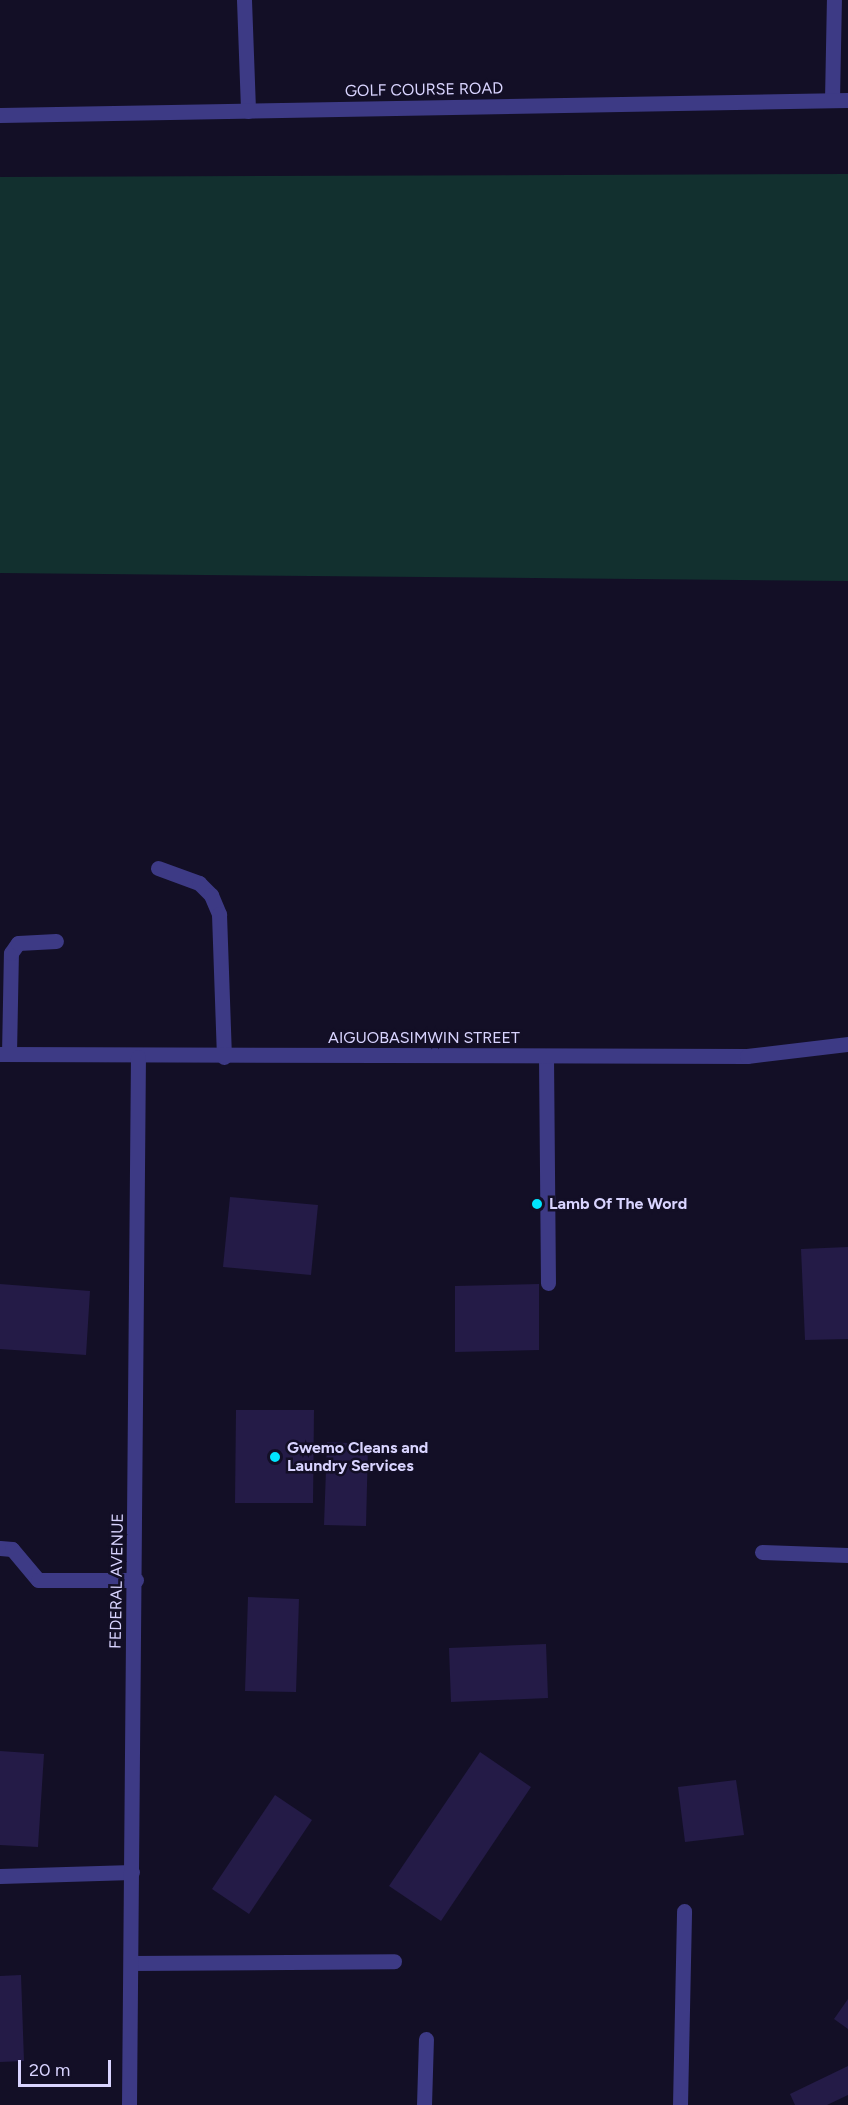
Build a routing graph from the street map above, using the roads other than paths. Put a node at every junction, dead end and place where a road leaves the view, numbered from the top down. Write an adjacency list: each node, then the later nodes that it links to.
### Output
1 (244, 0): 5 (street)
2 (834, 0): 3 (street)
3 (832, 100): 4 (street, GOLF COURSE ROAD); 5 (street, GOLF COURSE ROAD)
4 (848, 100)
5 (248, 111): 6 (street, GOLF COURSE ROAD)
6 (0, 116)
7 (158, 868): 13 (street)
8 (56, 941): 10 (street)
9 (848, 1044): 11 (street, AIGUOBASIMWIN STREET)
10 (5, 1054): 12 (street, AIGUOBASIMWIN STREET)
11 (546, 1056): 13 (street, AIGUOBASIMWIN STREET); 14 (street)
12 (138, 1057): 13 (street, AIGUOBASIMWIN STREET); 18 (street, FEDERAL AVENUE)
13 (224, 1057)
14 (548, 1283)
15 (0, 1548): 18 (street)
16 (762, 1552): 17 (street)
17 (848, 1555)
18 (136, 1580): 19 (street, FEDERAL AVENUE)
19 (132, 1872): 20 (street); 23 (street, FEDERAL AVENUE)
20 (0, 1876)
21 (684, 1911): 27 (street)
22 (394, 1961): 23 (street)
23 (131, 1963): 25 (street, FEDERAL AVENUE)
24 (426, 2039): 26 (street)
25 (129, 2105)
26 (424, 2105)
27 (680, 2105)

